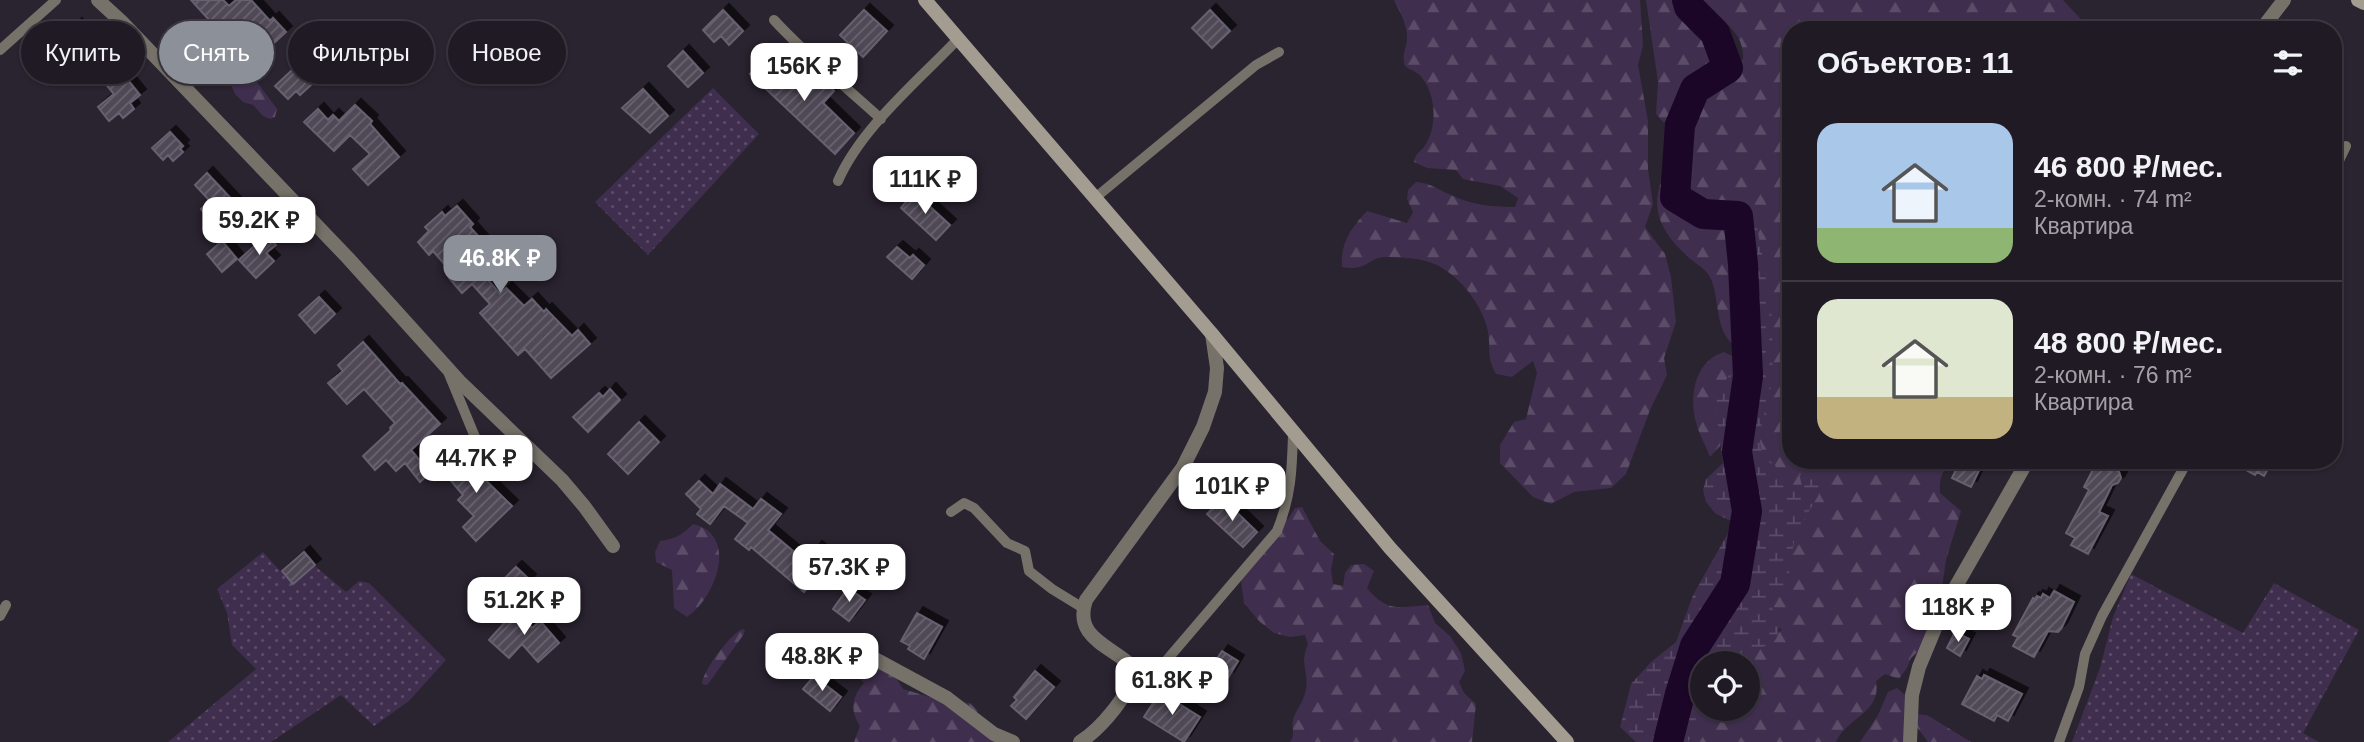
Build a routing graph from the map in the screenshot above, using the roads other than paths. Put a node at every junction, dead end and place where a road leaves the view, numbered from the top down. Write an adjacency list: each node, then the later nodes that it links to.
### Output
1 (56, 0): 10 (lane)
2 (98, 0): 18 (street)
3 (925, 0): 9 (street)
4 (2284, 0): 8 (street)
5 (2358, 0): 6 (street)
6 (2364, 3)
7 (774, 20): 12 (lane)
8 (2268, 21)
9 (958, 39): 12 (lane); 16 (street)
10 (0, 50)
11 (1279, 52): 16 (lane)
12 (881, 119): 15 (lane)
13 (2346, 146): 14 (lane)
14 (2342, 154)
15 (838, 180)
16 (1095, 198): 17 (street)
17 (1212, 334): 19 (street); 26 (street)
18 (445, 365): 20 (lane); 24 (street)
19 (1293, 434): 29 (lane); 32 (street)
20 (482, 454)
21 (2023, 469): 33 (street)
22 (2183, 469): 34 (lane)
23 (951, 512): 26 (lane)
24 (613, 546)
25 (6, 605): 27 (lane)
26 (1083, 608): 31 (street)
27 (0, 616)
28 (851, 646): 30 (street)
29 (1160, 668)
30 (1013, 742)
31 (1080, 742)
32 (1566, 742)
33 (1910, 742)
34 (2059, 742)

